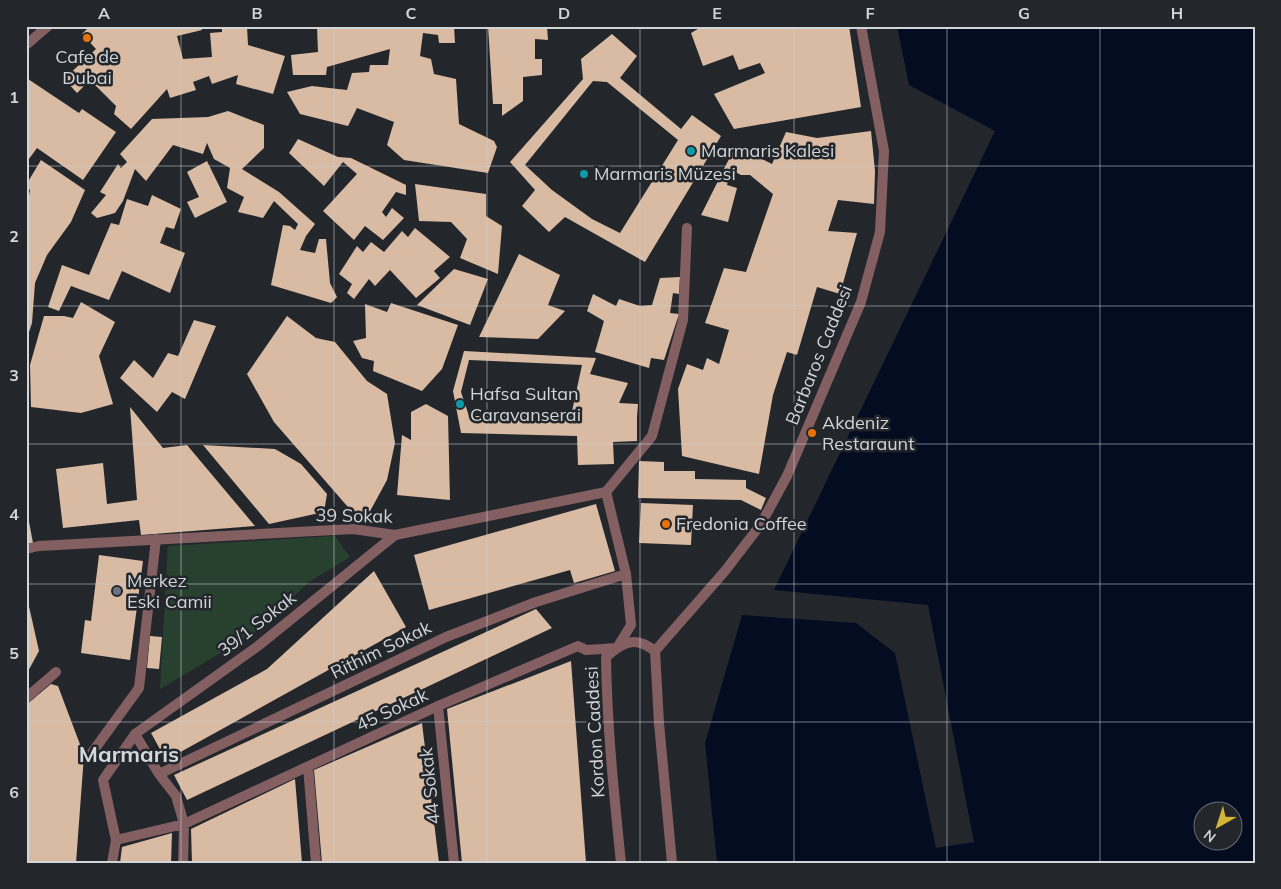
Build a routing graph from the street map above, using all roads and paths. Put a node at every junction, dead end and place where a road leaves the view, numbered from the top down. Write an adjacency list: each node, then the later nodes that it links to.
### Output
1 (48, 26): 3 (street)
2 (861, 26): 11 (street, Barbaros Caddesi)
3 (26, 45)
4 (687, 228): 5 (street)
5 (606, 492): 6 (street, 39 Sokak); 9 (street)
6 (395, 535): 7 (street, 39 Sokak); 15 (street, 39/1 Sokak)
7 (156, 539): 8 (street, 39 Sokak); 16 (street)
8 (26, 549)
9 (626, 574): 10 (street); 18 (street, Rithim Sokak)
10 (618, 648): 11 (street, Kordon Caddesi); 14 (street, 45 Sokak); 25 (street, Kordon Caddesi)
11 (655, 651): 26 (street)
12 (56, 672): 13 (street)
13 (26, 698)
14 (438, 706): 17 (street, 45 Sokak); 24 (street, 44 Sokak)
15 (135, 734): 18 (street); 20 (street, 39/1 Sokak)
16 (91, 754)
17 (308, 766): 19 (street, 45 Sokak); 23 (street)
18 (159, 774): 19 (street)
19 (184, 824): 20 (street, 45 Sokak); 22 (street)
20 (116, 840): 21 (street)
21 (112, 863)
22 (183, 863)
23 (316, 863)
24 (454, 863)
25 (621, 863)
26 (672, 863)

